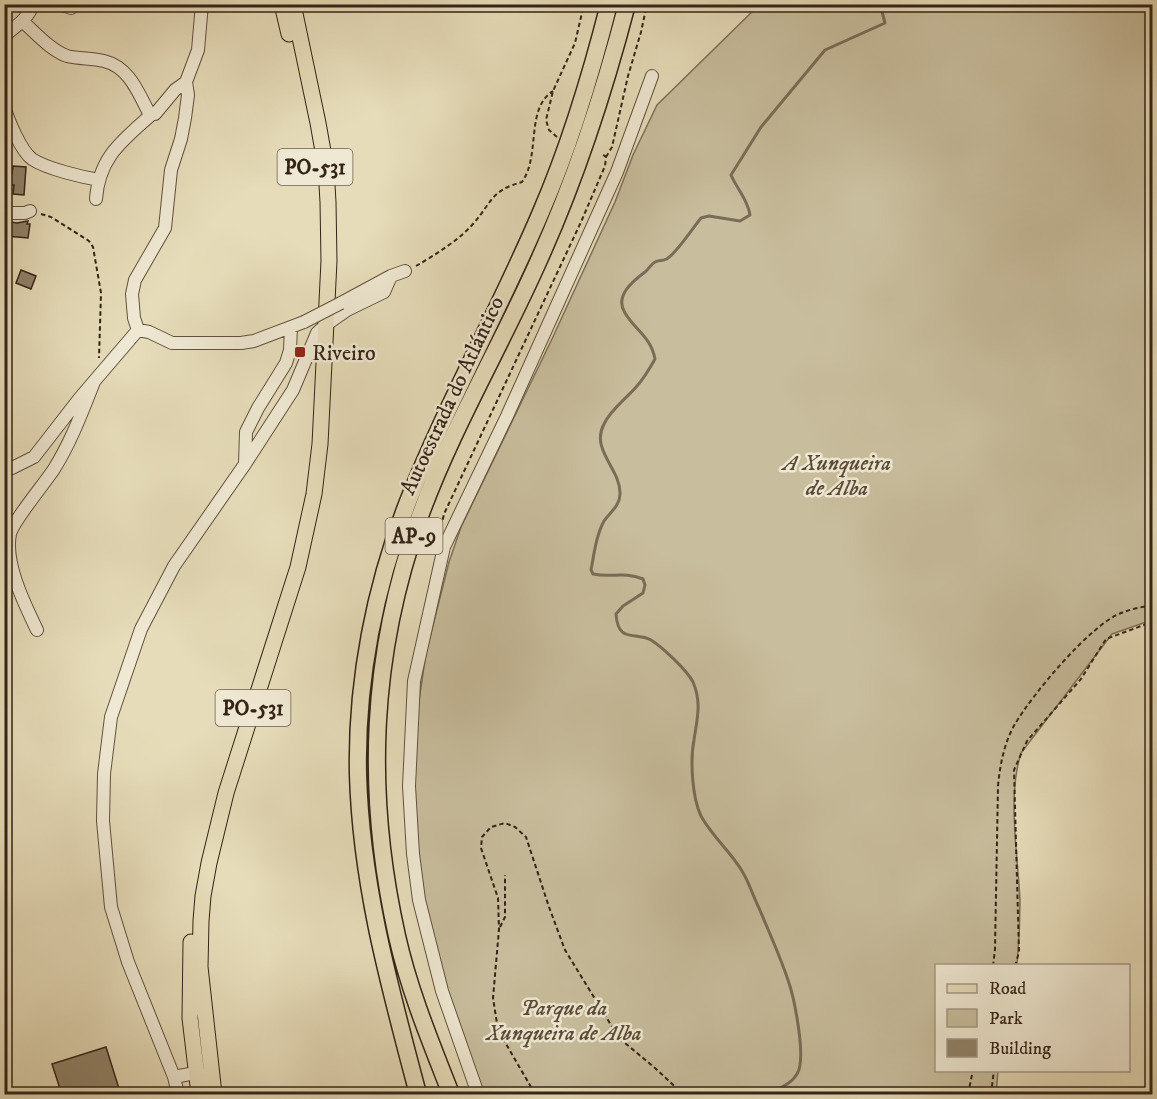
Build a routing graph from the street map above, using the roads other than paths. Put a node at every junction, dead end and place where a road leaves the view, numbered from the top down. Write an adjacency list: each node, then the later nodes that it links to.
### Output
1 (33, 4): 7 (street)
2 (202, 4): 10 (street)
3 (282, 4): 20 (main road, PO-531)
4 (292, 4): 20 (main road, PO-531)
5 (609, 4): 31 (highway, Autoestrada do Atlántico / AP-9)
6 (627, 4): 32 (highway, Autoestrada do Atlántico / AP-9)
7 (22, 21): 8 (street); 12 (street)
8 (4, 36)
9 (652, 76): 33 (street)
10 (186, 82): 12 (street); 21 (street)
11 (4, 106): 13 (street)
12 (152, 114): 13 (street)
13 (99, 180): 14 (street)
14 (96, 199)
15 (30, 211): 16 (street)
16 (4, 213)
17 (405, 271): 18 (street)
18 (391, 276): 19 (street, bridge); 20 (street)
19 (291, 327): 21 (street); 23 (street)
20 (322, 329): 23 (street); 26 (main road, PO-531); 28 (main road, PO-531)
21 (138, 330): 22 (street)
22 (98, 377): 24 (street); 25 (street)
23 (245, 464): 27 (street)
24 (4, 470)
25 (37, 630)
26 (207, 1032): 28 (main road); 30 (main road, PO-531)
27 (174, 1077): 28 (street); 29 (street)
28 (200, 1086)
29 (178, 1095)
30 (214, 1095)
31 (418, 1095)
32 (451, 1095)
33 (478, 1095)

